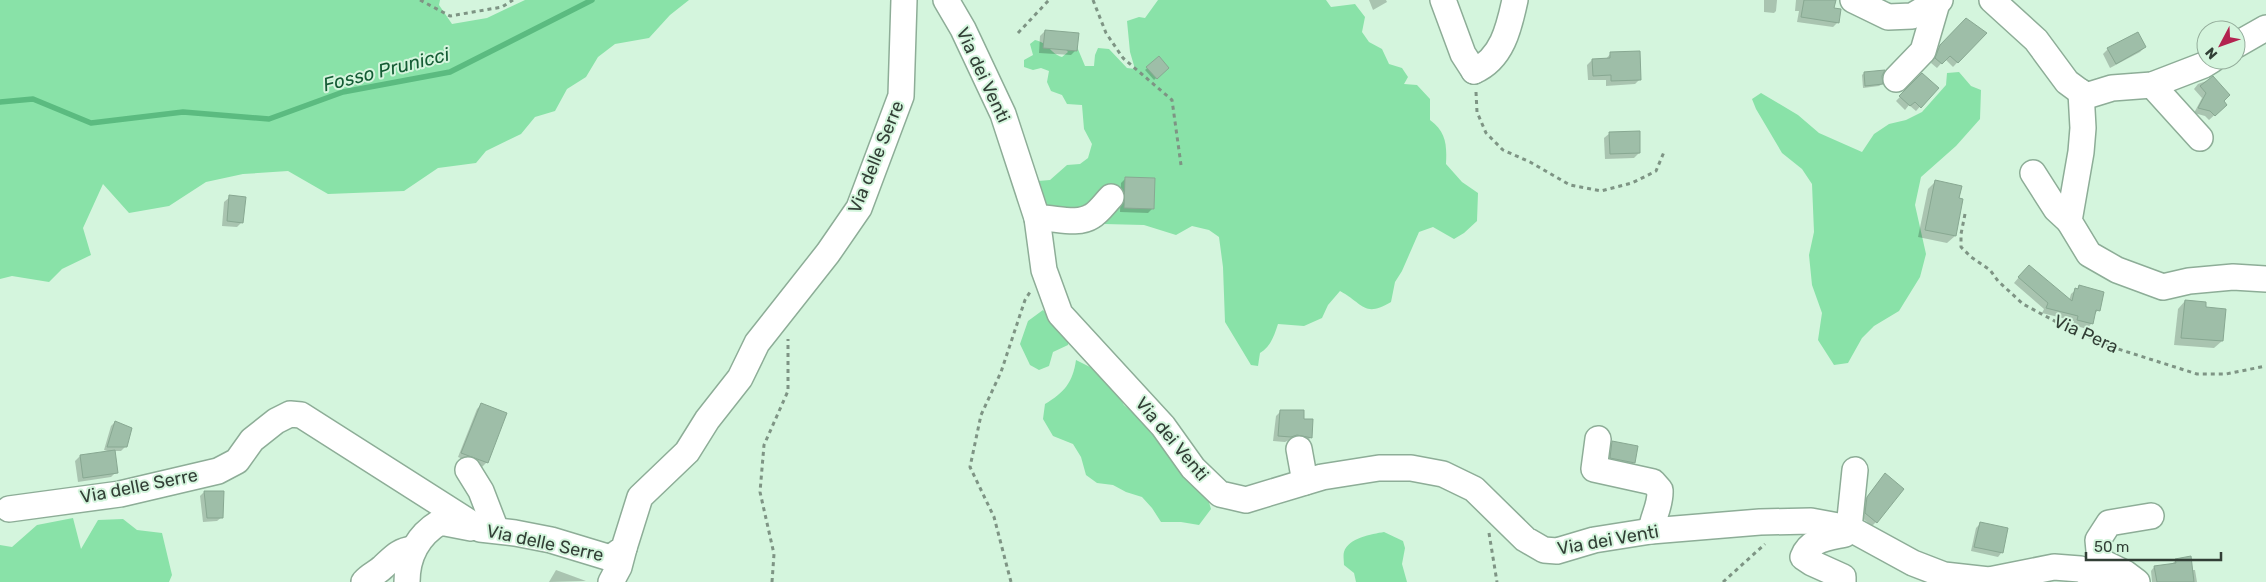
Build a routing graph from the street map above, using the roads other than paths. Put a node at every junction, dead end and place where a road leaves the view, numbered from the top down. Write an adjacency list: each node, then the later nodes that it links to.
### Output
1 (904, 0): 32 (street, Via delle Serre)
2 (946, 0): 19 (street, Via dei Venti)
3 (1443, 0): 12 (street)
4 (1460, 0): 12 (street)
5 (1514, 0): 12 (street)
6 (1853, 0): 8 (street)
7 (1992, 0): 15 (street)
8 (1938, 2): 13 (street)
9 (2264, 36): 10 (street)
10 (2246, 42)
11 (2196, 68): 14 (street)
12 (1474, 71)
13 (1896, 79)
14 (2152, 85): 15 (street); 16 (street)
15 (2081, 92): 20 (street)
16 (2200, 138)
17 (2033, 173): 20 (street)
18 (1111, 196): 19 (street)
19 (1037, 218): 26 (street, Via dei Venti)
20 (2069, 221): 21 (street)
21 (2266, 279)
22 (1598, 439): 31 (street)
23 (1299, 449): 26 (street)
24 (468, 470): 30 (street)
25 (1856, 470): 29 (street)
26 (1305, 482): 31 (street, Via dei Venti)
27 (9, 509): 30 (street, Via delle Serre)
28 (2151, 516): 39 (street)
29 (1849, 528): 31 (street, Via dei Venti); 37 (street); 38 (street, Via dei Venti)
30 (488, 530): 32 (street, Via delle Serre); 33 (street)
31 (1651, 531)
32 (624, 548): 36 (street)
33 (413, 549): 34 (street); 35 (street)
34 (364, 582)
35 (407, 582)
36 (612, 582)
37 (1844, 582)
38 (2109, 582)
39 (2136, 582)

